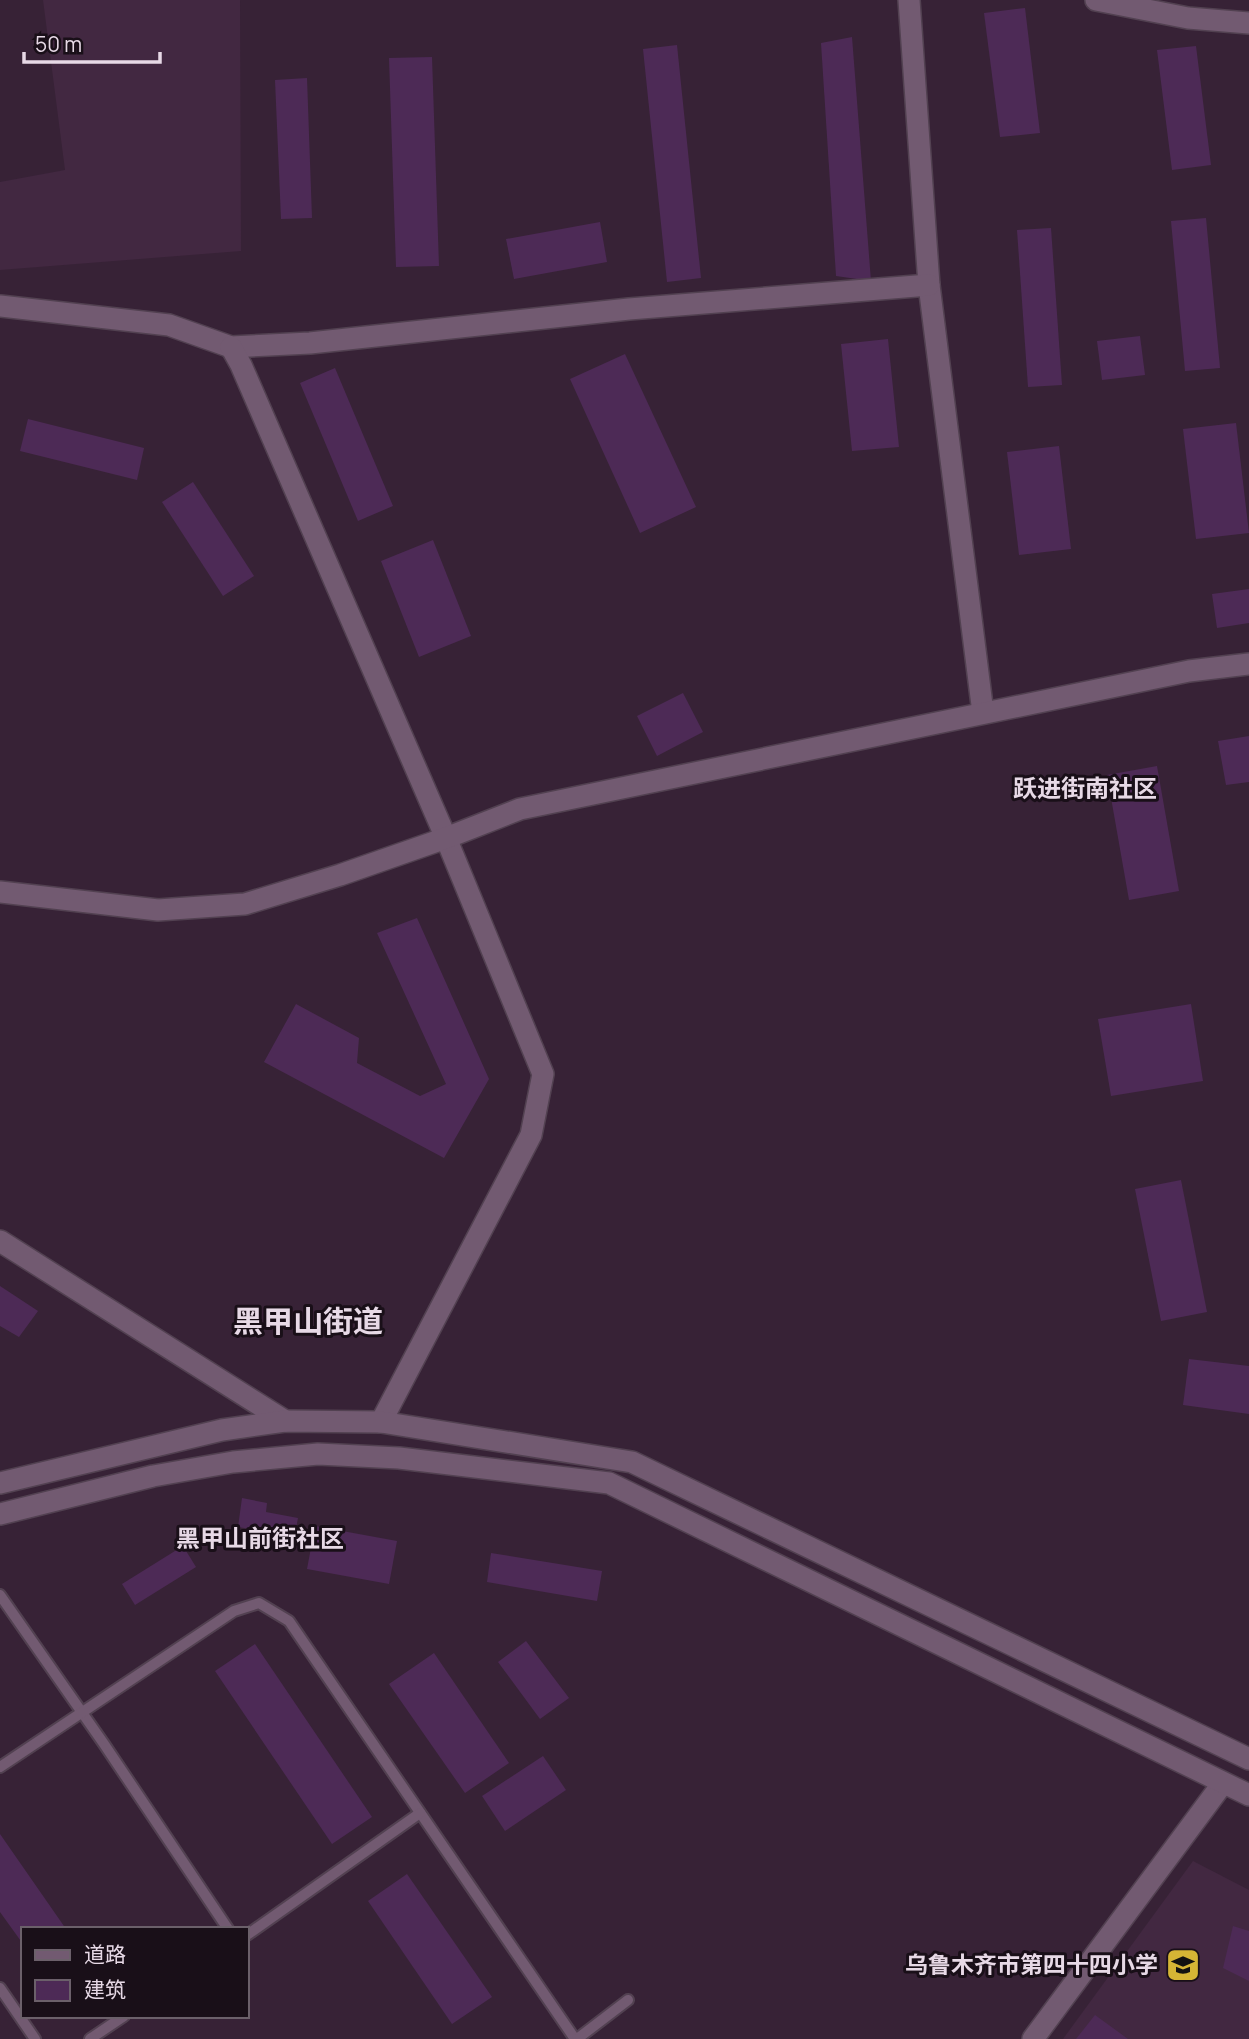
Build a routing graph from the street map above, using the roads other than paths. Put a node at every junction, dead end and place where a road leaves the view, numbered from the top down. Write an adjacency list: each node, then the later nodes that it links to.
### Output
1 (909, 0): 4 (street)
2 (1096, 0): 3 (street)
3 (1249, 23)
4 (929, 285): 6 (street); 8 (street)
5 (0, 306): 6 (street)
6 (231, 347): 9 (street)
7 (1249, 664): 8 (street)
8 (983, 713): 9 (street)
9 (446, 838): 10 (street); 13 (street)
10 (0, 892)
11 (0, 1241): 12 (street)
12 (285, 1421): 13 (street); 14 (street)
13 (381, 1422): 18 (street)
14 (0, 1483)
15 (0, 1514): 20 (street)
16 (0, 1595): 17 (lane)
17 (82, 1713): 19 (lane); 22 (lane); 23 (lane)
18 (1249, 1759)
19 (0, 1767)
20 (1223, 1783): 21 (street); 31 (street)
21 (1249, 1796)
22 (420, 1813): 24 (lane); 30 (lane)
23 (227, 1927)
24 (248, 1933)
25 (0, 1988): 28 (lane)
26 (628, 2000): 30 (lane)
27 (121, 2018): 29 (lane)
28 (35, 2039)
29 (90, 2039)
30 (576, 2039)
31 (1033, 2039)

